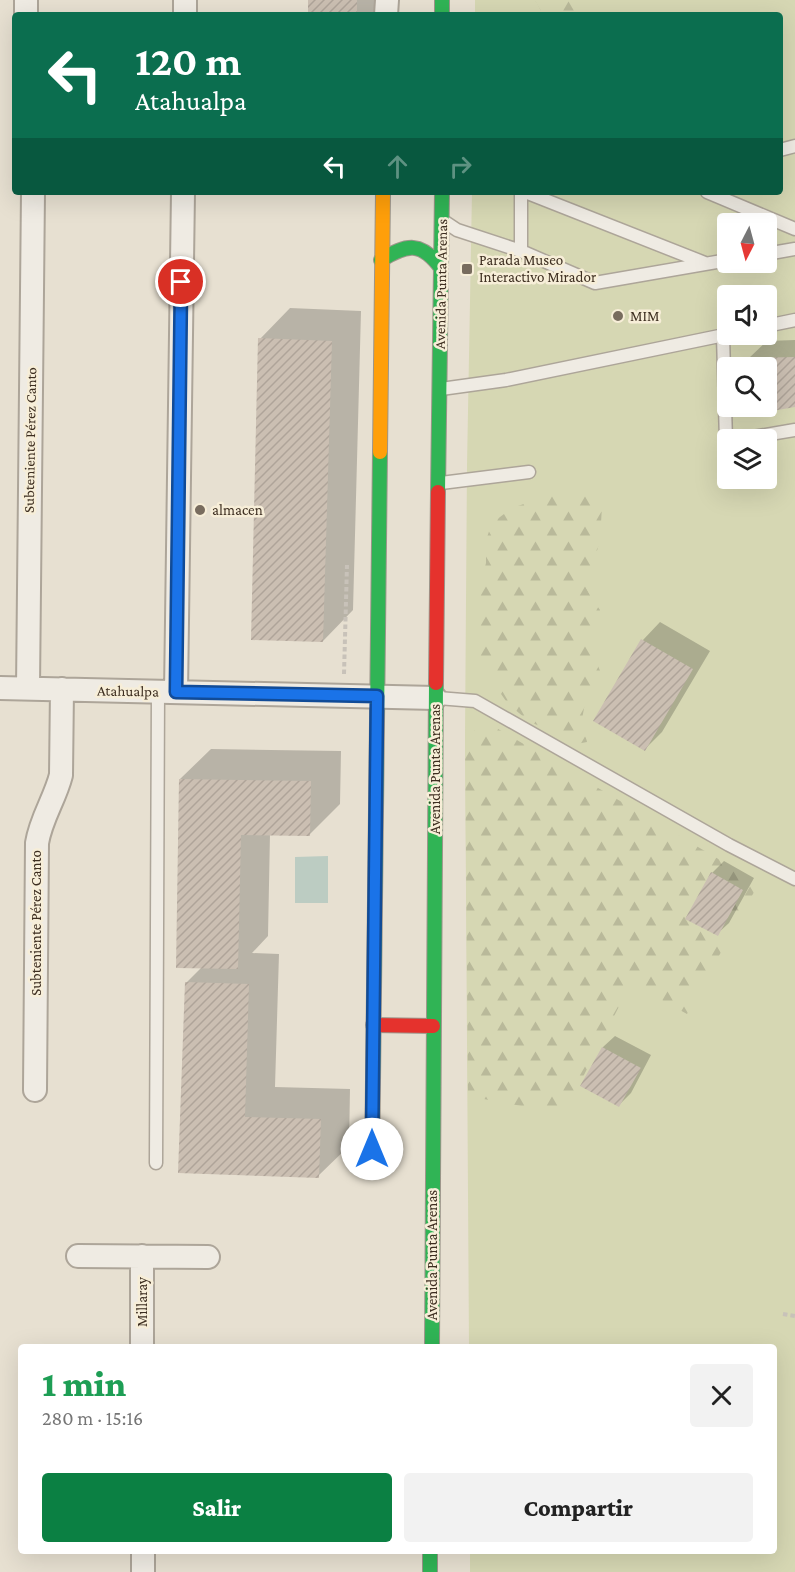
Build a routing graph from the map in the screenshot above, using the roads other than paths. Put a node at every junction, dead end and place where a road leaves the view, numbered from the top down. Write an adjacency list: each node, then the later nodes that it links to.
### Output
1 (33, 195): 28 (street, Subteniente Pérez Canto)
2 (183, 195): 30 (street)
3 (383, 195): 13 (main road)
4 (442, 195): 8 (main road, Avenida Punta Arenas)
5 (523, 195): 11 (lane)
6 (531, 195): 15 (lane)
7 (714, 195): 9 (lane)
8 (442, 220): 11 (lane); 16 (main road, Avenida Punta Arenas)
9 (795, 229)
10 (795, 249): 12 (lane)
11 (521, 250): 15 (lane)
12 (777, 252)
13 (381, 260): 16 (main road); 31 (main road)
14 (717, 261): 15 (lane)
15 (705, 263)
16 (441, 268): 21 (main road, Avenida Punta Arenas)
17 (795, 320): 18 (lane)
18 (777, 324)
19 (717, 337): 21 (lane)
20 (726, 345): 22 (lane)
21 (439, 389): 26 (main road, Avenida Punta Arenas)
22 (726, 429)
23 (795, 430): 24 (lane)
24 (777, 433)
25 (529, 472): 26 (lane)
26 (438, 483): 32 (main road, Avenida Punta Arenas)
27 (0, 688): 28 (street, Atahualpa)
28 (28, 688): 29 (street, Atahualpa)
29 (62, 689): 30 (street, Atahualpa); 36 (street, Subteniente Pérez Canto)
30 (167, 692): 31 (street, Atahualpa); 37 (lane)
31 (377, 696): 32 (street, Atahualpa); 34 (main road)
32 (435, 698): 33 (lane); 35 (main road, Avenida Punta Arenas)
33 (795, 879)
34 (373, 1024): 35 (main road); 38 (main road)
35 (433, 1026): 43 (main road, Avenida Punta Arenas)
36 (35, 1090)
37 (156, 1163)
38 (372, 1170)
39 (78, 1256): 40 (street, Millaray)
40 (142, 1256): 41 (street, Millaray); 42 (street, Millaray)
41 (208, 1257)
42 (142, 1344)
43 (432, 1344)
44 (143, 1554): 46 (street)
45 (430, 1554): 47 (main road)
46 (143, 1572)
47 (430, 1572)

